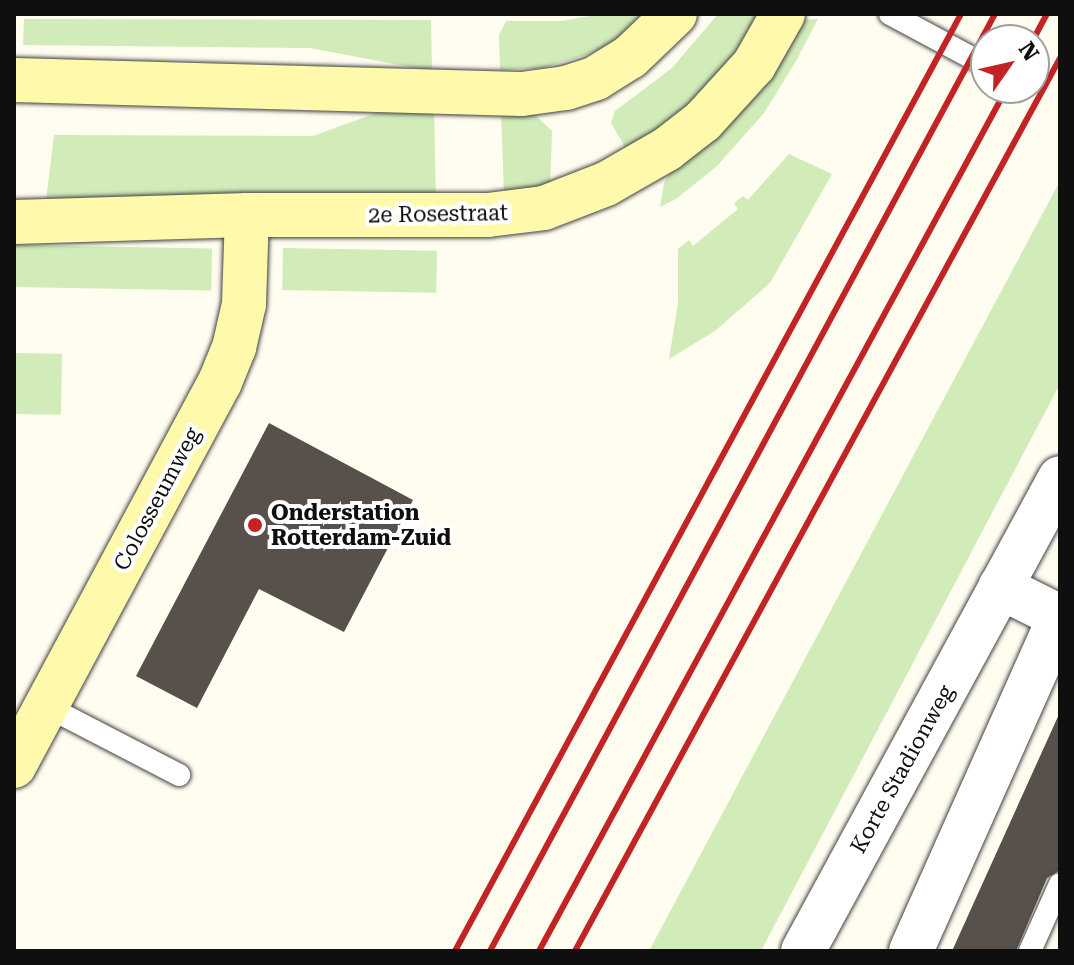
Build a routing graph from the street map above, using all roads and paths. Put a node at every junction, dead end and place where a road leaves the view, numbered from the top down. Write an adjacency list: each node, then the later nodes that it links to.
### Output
1 (675, 14): 5 (main road)
2 (783, 14): 6 (main road, 2e Rosestraat)
3 (890, 14): 4 (lane)
4 (970, 57)
5 (14, 80)
6 (247, 215): 7 (main road, 2e Rosestraat); 10 (main road, Colosseumweg)
7 (14, 222)
8 (1060, 478): 9 (street, Korte Stadionweg)
9 (1000, 587): 14 (street, Korte Stadionweg); 15 (street)
10 (46, 706): 11 (main road, Colosseumweg); 12 (lane)
11 (14, 766)
12 (179, 775)
13 (1060, 884): 16 (lane)
14 (803, 951)
15 (911, 951)
16 (1030, 951)

